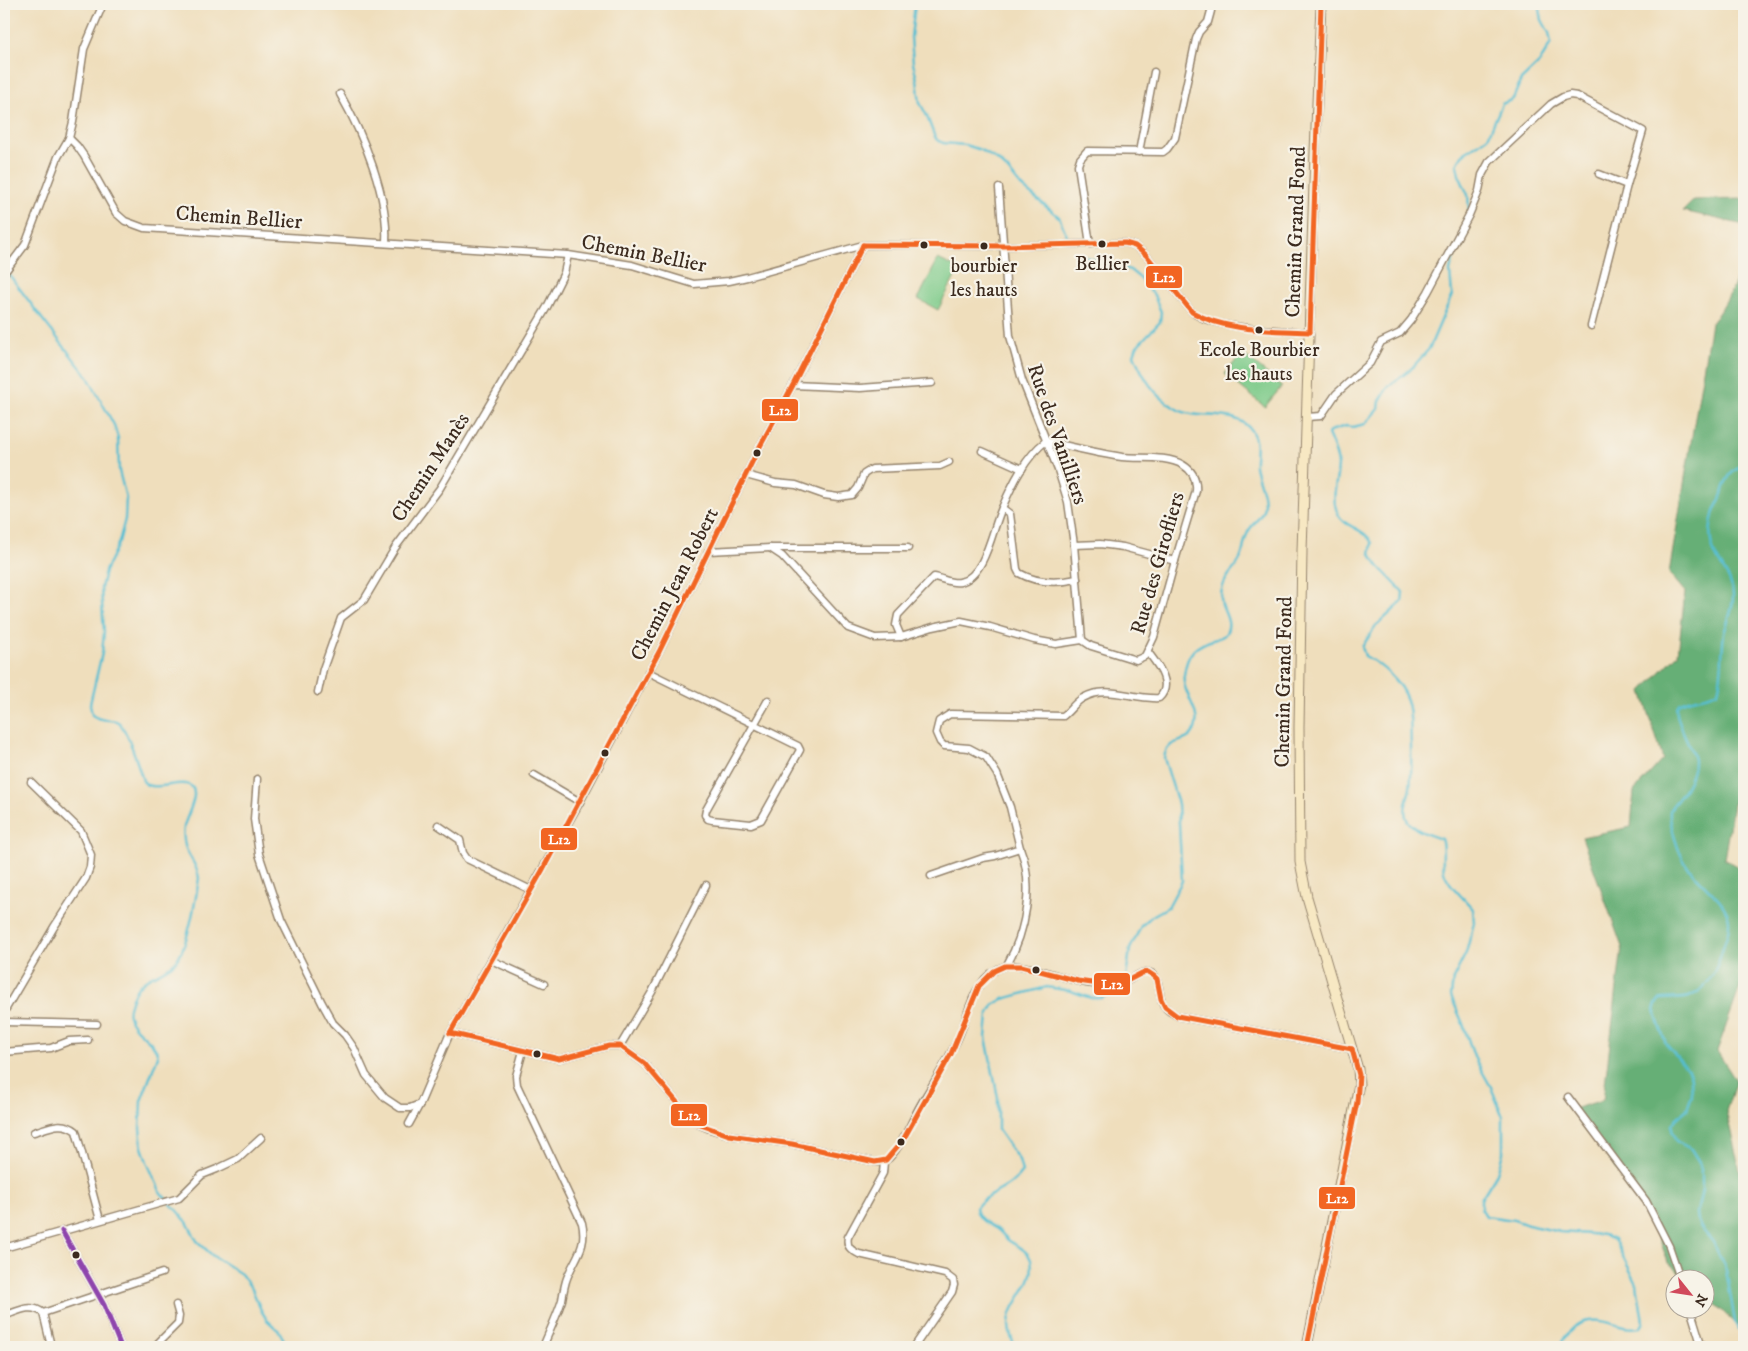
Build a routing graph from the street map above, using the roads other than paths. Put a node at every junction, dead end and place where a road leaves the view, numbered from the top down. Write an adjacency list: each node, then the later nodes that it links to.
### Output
1 (103, 4): 6 (street)
2 (1321, 4): 18 (street, Chemin Grand Fond)
3 (1211, 11): 7 (street)
4 (1154, 72): 7 (street)
5 (340, 94): 11 (street)
6 (69, 138): 11 (street, Chemin Bellier); 16 (street)
7 (1139, 152): 12 (street)
8 (1599, 174): 9 (street)
9 (1627, 185): 17 (street); 21 (street)
10 (999, 188): 14 (street, Rue des Vanilliers)
11 (386, 243): 15 (street, Chemin Bellier)
12 (1090, 244): 14 (street, Chemin Bellier); 18 (street, Chemin Bellier)
13 (863, 245): 14 (street, Chemin Bellier); 15 (street, Chemin Bellier); 20 (street, Chemin Jean Robert)
14 (1004, 246): 22 (street, Rue des Vanilliers)
15 (568, 254): 38 (street, Chemin Manès)
16 (4, 273)
17 (1591, 326)
18 (1310, 332): 21 (street, Chemin Grand Fond)
19 (932, 383): 20 (street)
20 (793, 385): 26 (street, Chemin Jean Robert)
21 (1307, 417): 59 (street, Chemin Grand Fond)
22 (1046, 441): 25 (street); 28 (street, Rue des Vanilliers); 32 (street, Rue des Girofliers)
23 (982, 450): 25 (street)
24 (948, 462): 26 (street)
25 (1022, 470): 27 (street)
26 (746, 475): 31 (street, Chemin Jean Robert)
27 (1002, 508): 33 (street); 34 (street)
28 (1074, 546): 32 (street); 33 (street, Rue des Vanilliers)
29 (770, 548): 30 (street); 31 (street); 34 (street)
30 (908, 548)
31 (708, 551): 37 (street, Chemin Jean Robert)
32 (1175, 560): 36 (street, Rue des Girofliers)
33 (1077, 579): 35 (street, Rue des Vanilliers)
34 (901, 637): 35 (street)
35 (1082, 640): 36 (street, Rue des Girofliers)
36 (1148, 652): 46 (street)
37 (648, 672): 40 (street); 44 (street, Chemin Jean Robert)
38 (318, 692)
39 (768, 700): 40 (street)
40 (754, 724): 40 (street)
41 (534, 775): 44 (street)
42 (257, 778): 63 (street)
43 (31, 782): 53 (street)
44 (580, 802): 49 (street, Chemin Jean Robert)
45 (438, 825): 49 (street)
46 (1020, 848): 47 (street); 51 (street)
47 (931, 876)
48 (706, 885): 58 (street)
49 (531, 890): 50 (street, Chemin Jean Robert)
50 (491, 960): 52 (street); 56 (street, Chemin Jean Robert)
51 (1006, 965): 59 (street); 67 (street)
52 (544, 984)
53 (4, 1012)
54 (4, 1022): 55 (street)
55 (96, 1024)
56 (450, 1033): 61 (street); 63 (street, Chemin Jean Robert)
57 (88, 1040): 60 (street)
58 (620, 1046): 61 (street); 67 (street)
59 (1352, 1049): 83 (street, Chemin Grand Fond)
60 (4, 1052)
61 (523, 1052): 81 (street)
62 (1568, 1097): 71 (street)
63 (420, 1104): 64 (street, Chemin Jean Robert)
64 (409, 1124)
65 (34, 1132): 68 (street)
66 (261, 1138): 68 (street)
67 (884, 1162): 82 (street)
68 (100, 1220): 69 (street)
69 (62, 1231): 70 (street); 73 (street)
70 (4, 1248)
71 (1677, 1268)
72 (162, 1273): 73 (street)
73 (97, 1294): 75 (street); 79 (street)
74 (176, 1305): 80 (street)
75 (43, 1314): 76 (street); 78 (street)
76 (4, 1316)
77 (1693, 1318): 84 (street)
78 (49, 1347)
79 (121, 1347)
80 (154, 1347)
81 (543, 1347)
82 (914, 1347)
83 (1307, 1347)
84 (1702, 1347)

